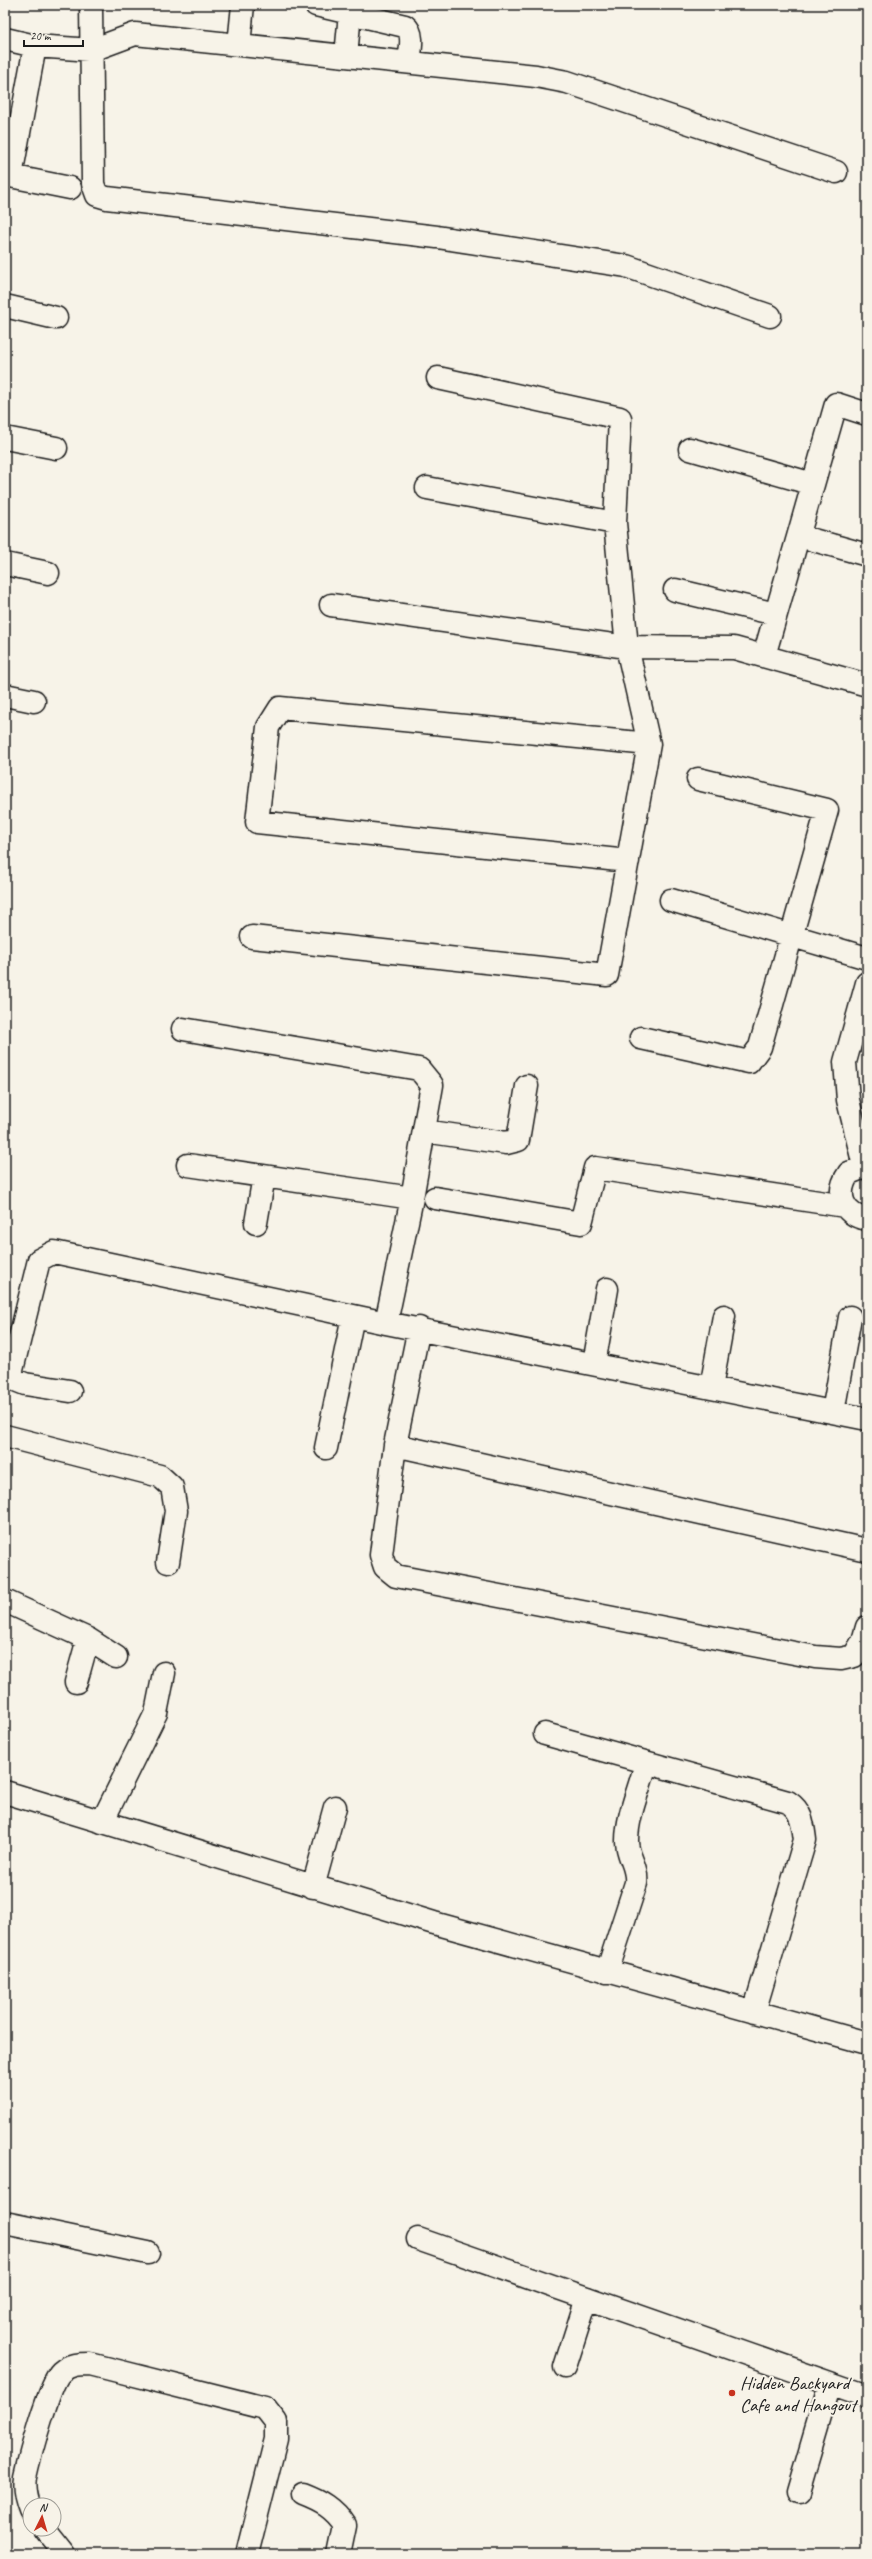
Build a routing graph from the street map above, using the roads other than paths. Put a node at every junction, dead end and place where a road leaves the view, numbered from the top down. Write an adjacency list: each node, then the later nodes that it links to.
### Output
1 (91, 5): 8 (street)
2 (243, 5): 6 (street)
3 (316, 5): 4 (street)
4 (350, 13): 9 (street); 10 (street)
5 (5, 39): 7 (street)
6 (239, 44): 8 (street); 9 (street)
7 (35, 46): 8 (street); 12 (street)
8 (92, 50): 15 (street)
9 (346, 56): 10 (street)
10 (410, 62): 11 (street)
11 (836, 172)
12 (8, 175): 13 (street)
13 (70, 188)
14 (5, 306): 16 (street)
15 (770, 316)
16 (56, 318)
17 (438, 378): 24 (street)
18 (867, 414): 22 (street)
19 (5, 438): 20 (street)
20 (56, 448)
21 (690, 449): 22 (street)
22 (814, 484): 25 (street)
23 (427, 488): 24 (street)
24 (615, 523): 32 (street)
25 (799, 536): 26 (street); 31 (street)
26 (867, 554)
27 (5, 564): 28 (street)
28 (48, 573)
29 (675, 590): 31 (street)
30 (331, 605): 32 (street)
31 (776, 614): 33 (street)
32 (627, 647): 33 (street); 37 (street)
33 (764, 656): 34 (street)
34 (867, 685)
35 (5, 695): 36 (street)
36 (34, 701)
37 (649, 744): 39 (street); 39 (street)
38 (698, 779): 41 (street)
39 (628, 862): 42 (street)
40 (671, 900): 41 (street)
41 (792, 936): 43 (street); 47 (street)
42 (252, 937)
43 (867, 958)
44 (867, 983): 45 (street)
45 (862, 1018): 51 (street)
46 (183, 1029): 49 (street)
47 (641, 1038)
48 (527, 1086): 49 (street)
49 (424, 1131): 53 (street)
50 (188, 1165): 52 (street)
51 (865, 1166): 55 (street)
52 (264, 1176): 53 (street); 57 (street)
53 (412, 1198): 62 (street)
54 (435, 1198): 55 (street)
55 (845, 1206): 56 (street)
56 (867, 1219)
57 (256, 1223)
58 (607, 1289): 64 (street)
59 (353, 1316): 62 (street); 66 (street); 71 (street)
60 (724, 1316): 65 (street)
61 (850, 1317): 67 (street)
62 (386, 1323): 63 (street)
63 (419, 1328): 64 (street); 70 (street)
64 (594, 1364): 65 (street)
65 (711, 1388): 67 (street)
66 (70, 1391)
67 (833, 1412): 68 (street)
68 (867, 1419)
69 (5, 1436): 73 (street)
70 (395, 1445): 72 (street); 75 (street)
71 (326, 1448)
72 (867, 1550)
73 (168, 1562)
74 (5, 1601): 76 (street)
75 (867, 1628)
76 (88, 1639): 77 (street); 79 (street)
77 (116, 1657)
78 (164, 1673): 84 (street)
79 (76, 1682)
80 (545, 1734): 81 (street)
81 (646, 1763): 86 (street); 87 (street)
82 (5, 1792): 84 (street)
83 (335, 1807): 85 (street)
84 (102, 1822): 85 (street)
85 (313, 1887): 86 (street)
86 (607, 1972): 87 (street)
87 (754, 2012): 88 (street)
88 (867, 2043)
89 (5, 2223): 91 (street)
90 (418, 2239): 92 (street)
91 (148, 2253)
92 (587, 2298): 93 (street); 94 (street)
93 (565, 2367)
94 (830, 2383): 95 (street); 96 (street)
95 (867, 2396)
96 (798, 2492)
97 (303, 2494): 102 (street)
98 (25, 2497): 101 (street)
99 (51, 2537): 100 (street)
100 (65, 2554)
101 (247, 2554)
102 (339, 2554)

